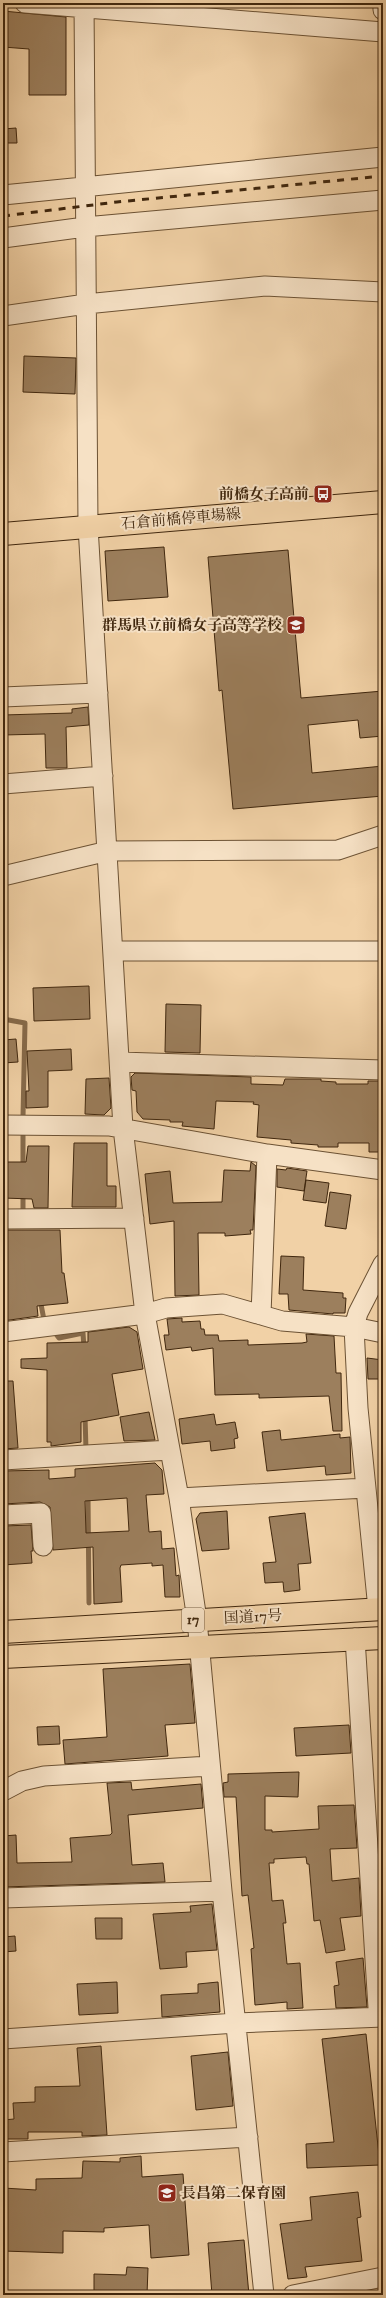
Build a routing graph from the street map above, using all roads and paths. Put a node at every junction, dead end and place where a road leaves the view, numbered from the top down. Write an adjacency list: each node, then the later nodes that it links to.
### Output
1 (25, 3): 3 (street)
2 (382, 3): 4 (street)
3 (84, 5): 5 (street); 7 (street)
4 (383, 10)
5 (383, 32)
6 (383, 157): 7 (street)
7 (85, 186): 8 (street); 10 (street)
8 (3, 195)
9 (383, 200): 10 (street)
10 (85, 227): 11 (street); 13 (street)
11 (3, 238)
12 (383, 292): 13 (street)
13 (86, 304): 14 (street); 16 (street)
14 (3, 316)
15 (383, 502): 16 (main road, 石倉前橋停車場線)
16 (88, 526): 17 (main road, 石倉前橋停車場線); 18 (street)
17 (3, 534)
18 (98, 693): 19 (street); 20 (street)
19 (3, 696)
20 (103, 776): 21 (street); 23 (street)
21 (3, 784)
22 (383, 835): 23 (street)
23 (108, 851): 24 (street); 25 (street)
24 (3, 876)
25 (114, 951): 26 (street); 27 (street)
26 (383, 951)
27 (120, 1062): 28 (street); 30 (street)
28 (383, 1070)
29 (3, 1125): 30 (street)
30 (123, 1128): 31 (street); 34 (street)
31 (268, 1154): 32 (street); 37 (street)
32 (383, 1170)
33 (3, 1218): 34 (street)
34 (134, 1218): 36 (street)
35 (383, 1264): 38 (street)
36 (145, 1314): 37 (street); 39 (street); 41 (street)
37 (261, 1315): 38 (street)
38 (354, 1327): 40 (street); 43 (street)
39 (3, 1332)
40 (383, 1333)
41 (170, 1450): 42 (street); 44 (street)
42 (3, 1460)
43 (366, 1488): 44 (street); 47 (street)
44 (179, 1498): 48 (street)
45 (3, 1515): 46 (street)
46 (44, 1546)
47 (380, 1609): 48 (main road, 国道17号 / 17)
48 (197, 1620): 49 (main road, 国道17号 / 17); 52 (street)
49 (3, 1632)
50 (355, 1638): 51 (main road, 国道17号 / 17); 52 (main road, 国道17号 / 17); 58 (street)
51 (383, 1638)
52 (200, 1646): 53 (main road, 国道17号 / 17); 54 (street)
53 (3, 1657)
54 (210, 1766): 55 (street); 56 (street)
55 (3, 1791)
56 (222, 1891): 57 (street); 60 (street)
57 (3, 1898)
58 (383, 2014)
59 (383, 2018): 60 (street)
60 (236, 2024): 61 (street); 62 (street)
61 (3, 2039)
62 (248, 2137): 63 (street); 65 (street)
63 (3, 2152)
64 (383, 2277): 66 (street)
65 (264, 2295)
66 (293, 2295)

